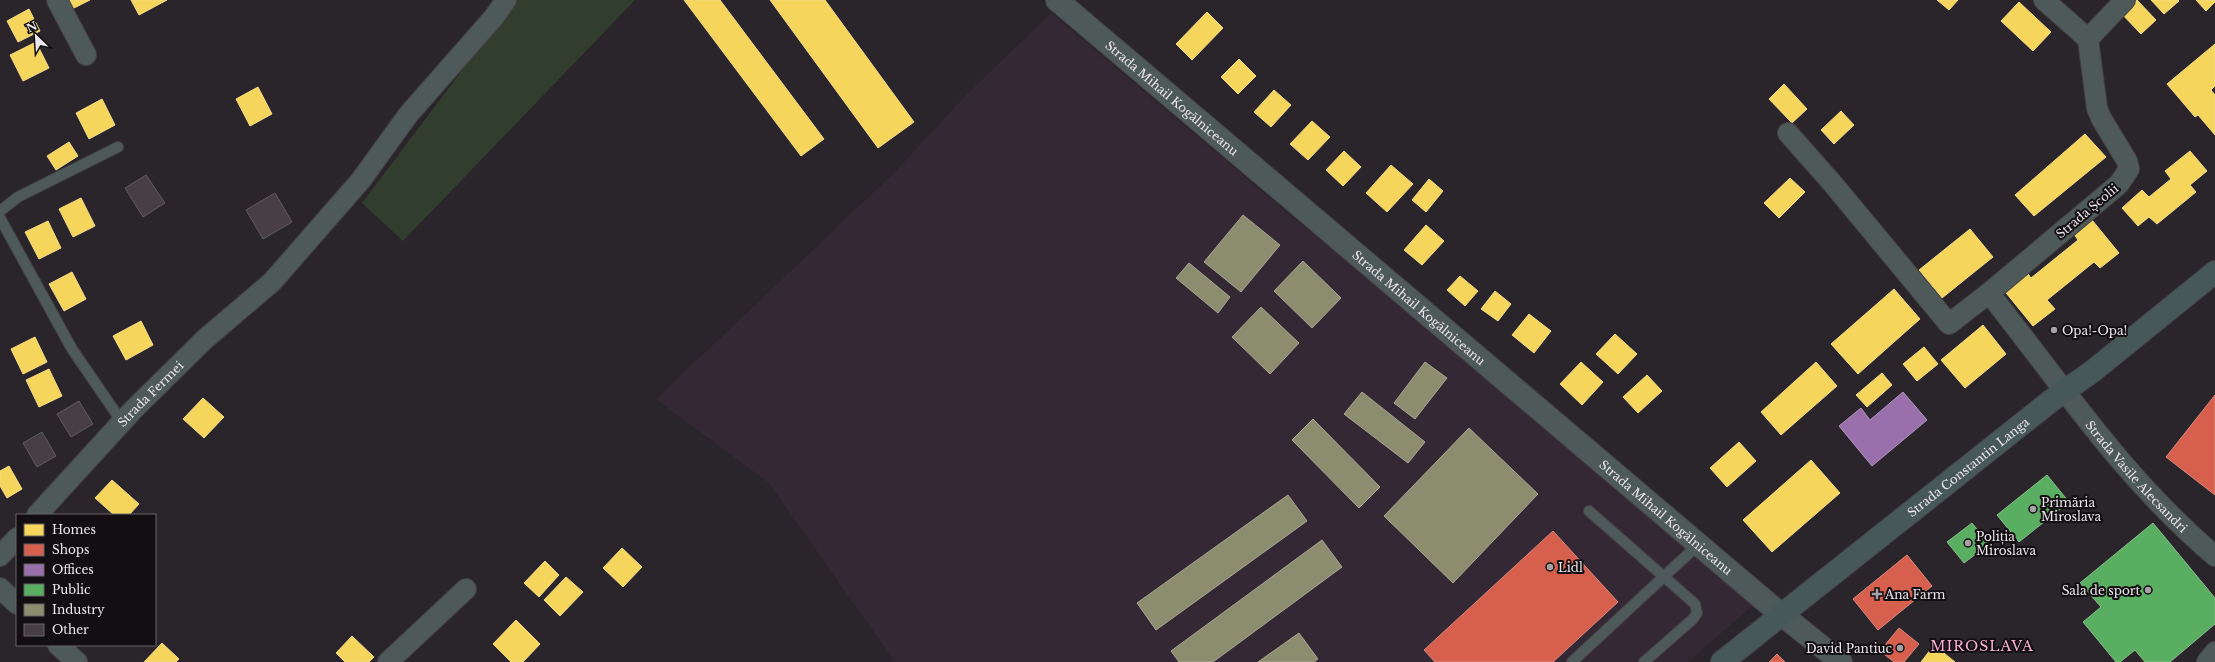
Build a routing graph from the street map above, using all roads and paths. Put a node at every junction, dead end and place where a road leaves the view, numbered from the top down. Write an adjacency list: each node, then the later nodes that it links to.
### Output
1 (57, 0): 7 (street)
2 (506, 0): 15 (street, Strada Fermei)
3 (1057, 0): 19 (street, Strada Mihail Kogălniceanu)
4 (2044, 0): 6 (street)
5 (2125, 0): 6 (street)
6 (2088, 39): 13 (street, Strada Școlii)
7 (86, 55)
8 (1788, 133): 13 (street)
9 (118, 147): 10 (lane)
10 (0, 211)
11 (0, 218): 15 (lane)
12 (2215, 272): 14 (main road, Strada Constantin Langa)
13 (1989, 293): 14 (street)
14 (2064, 391): 21 (street, Strada Vasile Alecsandri); 26 (main road, Strada Constantin Langa)
15 (122, 422): 17 (street, Strada Fermei)
16 (1589, 511): 22 (lane)
17 (39, 514)
18 (16, 539): 20 (street)
19 (1699, 544): 22 (lane); 26 (street, Strada Mihail Kogălniceanu)
20 (0, 556)
21 (2215, 556)
22 (1664, 576): 31 (lane); 32 (lane)
23 (0, 588): 25 (street)
24 (466, 589): 30 (street)
25 (16, 603)
26 (1782, 615): 33 (main road, Strada Constantin Langa); 34 (street, Strada Mihail Kogălniceanu)
27 (57, 652): 29 (street)
28 (2215, 652): 35 (street)
29 (77, 662)
30 (388, 662)
31 (1572, 662)
32 (1644, 662)
33 (1722, 662)
34 (1842, 662)
35 (2207, 662)

